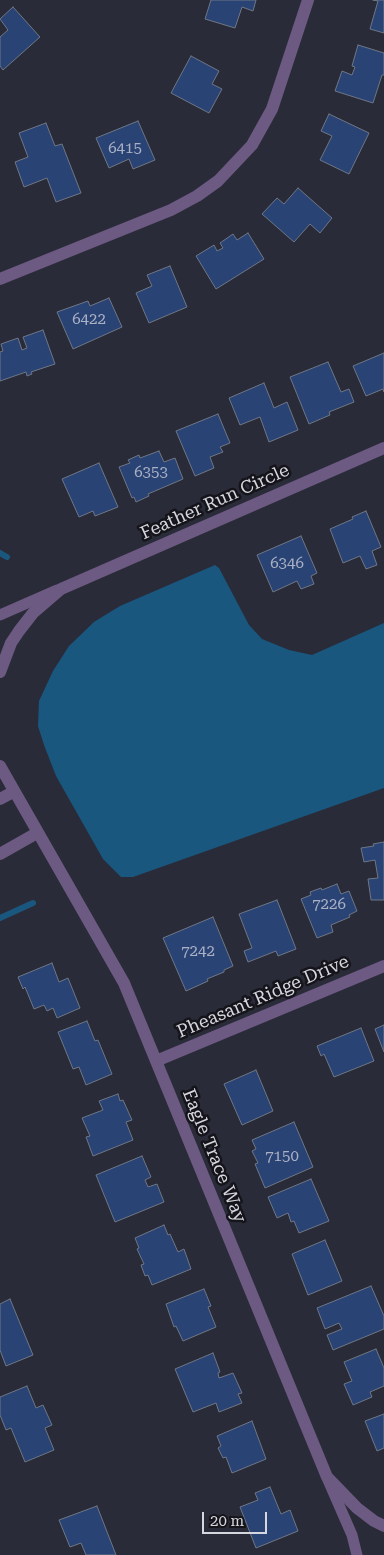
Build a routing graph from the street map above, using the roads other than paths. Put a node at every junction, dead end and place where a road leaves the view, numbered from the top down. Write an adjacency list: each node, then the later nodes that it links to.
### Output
1 (308, 0): 2 (street)
2 (0, 279)
3 (384, 448): 4 (street, Feather Run Circle)
4 (61, 589): 5 (lane); 6 (street, Feather Run Circle)
5 (0, 615)
6 (0, 672)
7 (0, 766): 8 (street, Eagle Trace Way)
8 (13, 792): 9 (street); 10 (street, Eagle Trace Way)
9 (0, 799)
10 (37, 833): 11 (street); 13 (street, Eagle Trace Way)
11 (0, 854)
12 (384, 966): 13 (street, Pheasant Ridge Drive)
13 (156, 1060): 14 (street, Eagle Trace Way)
14 (326, 1477): 15 (street, Eagle Trace Way); 16 (lane)
15 (384, 1526)
16 (357, 1555)

